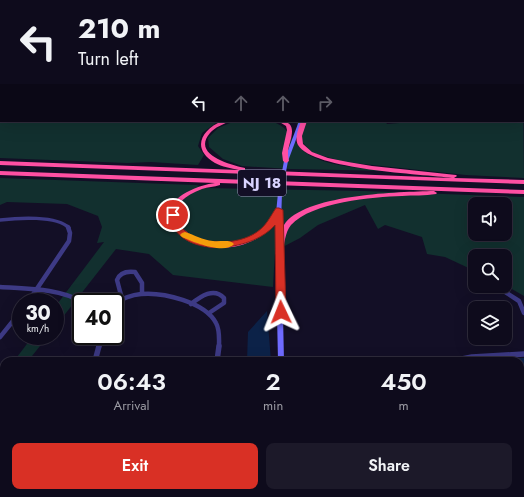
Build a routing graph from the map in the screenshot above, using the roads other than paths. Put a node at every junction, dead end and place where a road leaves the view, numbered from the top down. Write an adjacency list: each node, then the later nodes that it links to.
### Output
1 (193, 0): 2 (street)
2 (217, 0)
3 (224, 122): 10 (highway)
4 (283, 122): 8 (highway)
5 (301, 122): 8 (street)
6 (304, 122): 11 (highway)
7 (0, 163): 10 (highway, NJ 18)
8 (285, 164): 15 (street)
9 (0, 173): 13 (highway, NJ 18)
10 (269, 173): 11 (highway, NJ 18)
11 (500, 181): 12 (highway, NJ 18)
12 (524, 182)
13 (265, 183): 14 (highway, NJ 18); 15 (highway)
14 (524, 193): 17 (highway)
15 (279, 210): 17 (street)
16 (0, 220): 19 (street)
17 (279, 254): 35 (street)
18 (0, 287): 19 (street)
19 (37, 289): 20 (street); 24 (street)
20 (34, 293)
21 (120, 293): 23 (street)
22 (507, 293): 28 (street)
23 (142, 294): 25 (street); 26 (street)
24 (72, 297)
25 (124, 298)
26 (191, 304): 27 (street); 27 (street)
27 (209, 313): 34 (street)
28 (524, 313)
29 (12, 322): 30 (street)
30 (0, 337)
31 (100, 345): 33 (street)
32 (524, 354): 37 (street)
33 (97, 357)
34 (217, 357)
35 (281, 357)
36 (472, 357): 37 (street)
37 (483, 357)

